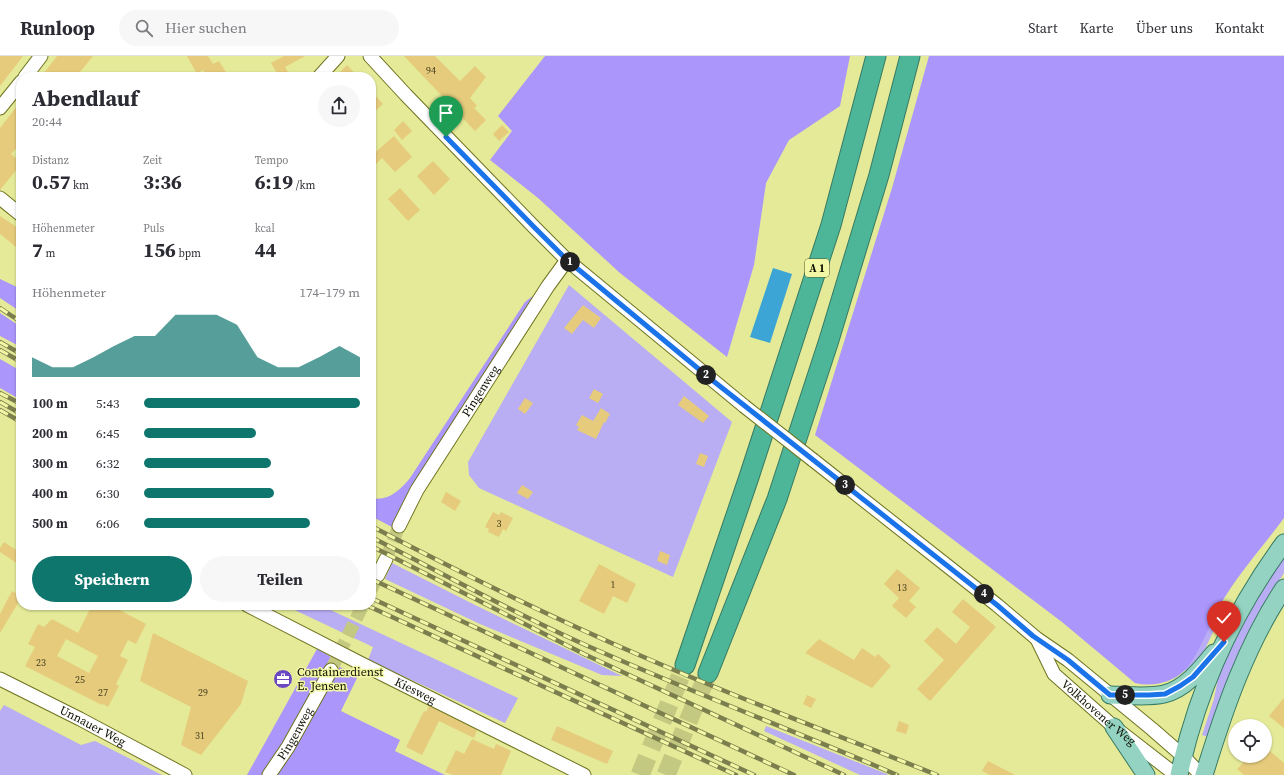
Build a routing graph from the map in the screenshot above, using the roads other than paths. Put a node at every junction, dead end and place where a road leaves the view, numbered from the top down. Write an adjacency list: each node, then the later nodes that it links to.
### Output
1 (42, 56): 6 (street)
2 (338, 56): 7 (street)
3 (370, 56): 12 (street, Volkhovener Weg)
4 (876, 56): 21 (highway, A 1)
5 (910, 56): 23 (highway)
6 (29, 72)
7 (324, 72)
8 (16, 88): 9 (street)
9 (0, 108)
10 (0, 198): 11 (street)
11 (16, 211)
12 (567, 260): 13 (street, Pingenweg); 19 (street, Volkhovener Weg, bridge)
13 (399, 526)
14 (1284, 543): 20 (main road)
15 (386, 559): 16 (street)
16 (378, 575)
17 (1284, 588): 33 (main road)
18 (257, 610): 30 (street, Kiesweg)
19 (1036, 638): 25 (street, Volkhovener Weg); 26 (street, Volkhovener Weg)
20 (1224, 642): 25 (main road); 27 (main road)
21 (685, 665)
22 (331, 670): 29 (street, Pingenweg)
23 (708, 673)
24 (0, 679): 28 (street, Unnauer Weg)
25 (1110, 695): 27 (street, Volkhovener Weg)
26 (1114, 727): 31 (main road); 32 (street, Volkhovener Weg)
27 (1183, 756): 32 (main road); 33 (street, Volkhovener Weg)
28 (185, 775)
29 (269, 775)
30 (584, 775)
31 (1146, 775)
32 (1178, 775)
33 (1202, 775)

